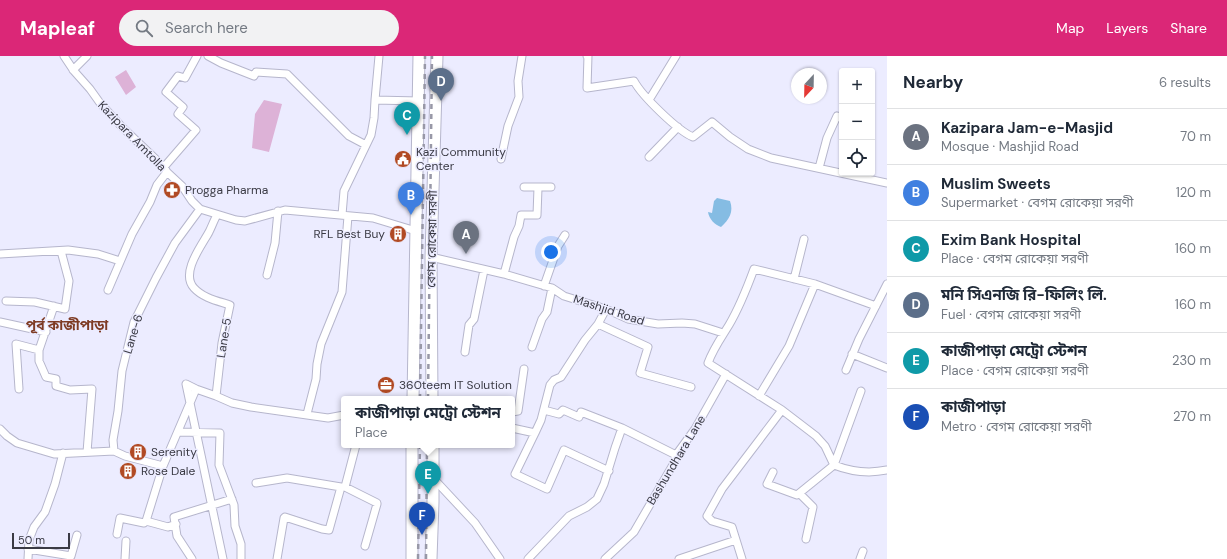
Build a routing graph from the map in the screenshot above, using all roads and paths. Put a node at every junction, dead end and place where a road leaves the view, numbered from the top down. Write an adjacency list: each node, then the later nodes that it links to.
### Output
1 (64, 56): 12 (street, Kazipara Amtolla)
2 (87, 56): 12 (street)
3 (197, 56): 22 (street)
4 (208, 56): 11 (street)
5 (379, 56): 13 (street)
6 (419, 56): 15 (main road, বেগম রোকেয়া সরণী)
7 (437, 56): 36 (main road, বেগম রোকেয়া সরণী)
8 (522, 56): 20 (street)
9 (588, 56): 14 (street)
10 (676, 56): 14 (street)
11 (222, 59): 18 (street)
12 (73, 70): 22 (street, Kazipara Amtolla)
13 (375, 100): 15 (street); 18 (street)
14 (649, 100): 17 (street)
15 (419, 101): 31 (main road, বেগম রোকেয়া সরণী)
16 (839, 117): 21 (street)
17 (678, 127): 19 (street); 21 (street)
18 (366, 145): 30 (street)
19 (649, 157)
20 (500, 160)
21 (819, 168): 23 (street)
22 (166, 170): 27 (street, Kazipara Amtolla); 37 (street)
23 (887, 184)
24 (524, 187): 26 (street)
25 (551, 187): 26 (street)
26 (538, 188): 39 (street)
27 (200, 209): 29 (street); 84 (street, Lane-6)
28 (278, 211): 29 (street); 30 (street); 40 (street)
29 (217, 215): 67 (street, Lane-5)
30 (345, 215): 31 (street); 74 (street)
31 (416, 231): 68 (main road, বেগম রোকেয়া সরণী)
32 (565, 236): 44 (street)
33 (804, 239): 41 (street)
34 (61, 251): 35 (street); 37 (street); 48 (street)
35 (0, 254)
36 (431, 257): 38 (street, Mashjid Road); 69 (main road, বেগম রোকেয়া সরণী)
37 (120, 261): 46 (street)
38 (484, 270): 39 (street, Mashjid Road); 57 (street)
39 (504, 274): 44 (street, Mashjid Road)
40 (267, 275)
41 (794, 279): 42 (street); 54 (street)
42 (815, 284): 49 (street); 70 (street)
43 (887, 284): 49 (street)
44 (544, 286): 45 (street, Mashjid Road)
45 (552, 288): 50 (street, Mashjid Road); 55 (street)
46 (108, 290)
47 (6, 301): 48 (street)
48 (54, 306): 53 (street)
49 (876, 306): 58 (street)
50 (606, 309): 52 (street); 54 (street, Mashjid Road)
51 (0, 322): 53 (street)
52 (598, 324): 63 (street); 71 (street)
53 (46, 332): 56 (street)
54 (723, 333): 62 (street)
55 (532, 347)
56 (39, 350): 64 (street); 85 (street)
57 (465, 352)
58 (852, 354): 59 (street); 61 (street)
59 (887, 368)
60 (524, 369): 73 (street)
61 (846, 370)
62 (726, 374): 70 (street); 87 (street, Bashundhara Lane)
63 (691, 387)
64 (19, 389)
65 (196, 389): 67 (street); 79 (street); 111 (street)
66 (861, 391): 88 (street)
67 (216, 396): 74 (street)
68 (413, 396)
69 (432, 396)
70 (759, 396): 72 (street)
71 (544, 410): 76 (street); 80 (street)
72 (782, 410): 88 (street); 103 (street)
73 (515, 412)
74 (307, 414): 75 (street)
75 (341, 416)
76 (622, 428): 87 (street); 91 (street)
77 (0, 429): 86 (street)
78 (515, 429): 80 (street)
79 (178, 432): 89 (street); 97 (street)
80 (535, 433): 91 (street)
81 (355, 448): 95 (street)
82 (412, 448): 114 (main road)
83 (433, 448): 93 (main road)
84 (114, 451): 85 (street); 89 (street)
85 (87, 452): 86 (street)
86 (63, 453): 106 (street)
87 (676, 455): 118 (street, Bashundhara Lane)
88 (834, 464): 90 (street); 96 (street)
89 (163, 466): 98 (street)
90 (887, 470)
91 (609, 471): 117 (street)
92 (773, 472): 96 (street)
93 (433, 478): 115 (main road); 116 (street)
94 (256, 484): 95 (street)
95 (343, 487): 105 (street); 113 (street)
96 (800, 494): 102 (street)
97 (232, 499): 99 (street); 112 (street)
98 (146, 521): 99 (street); 100 (street)
99 (176, 524): 110 (street)
100 (117, 534)
101 (78, 535): 106 (street)
102 (806, 539)
103 (736, 540): 119 (street); 120 (street)
104 (126, 541): 109 (street)
105 (365, 546)
106 (28, 549): 108 (street)
107 (863, 551): 121 (street)
108 (28, 559)
109 (126, 559)
110 (192, 559)
111 (223, 559)
112 (241, 559)
113 (276, 559)
114 (412, 559)
115 (431, 559)
116 (500, 559)
117 (528, 559)
118 (605, 559)
119 (679, 559)
120 (742, 559)
121 (860, 559)

